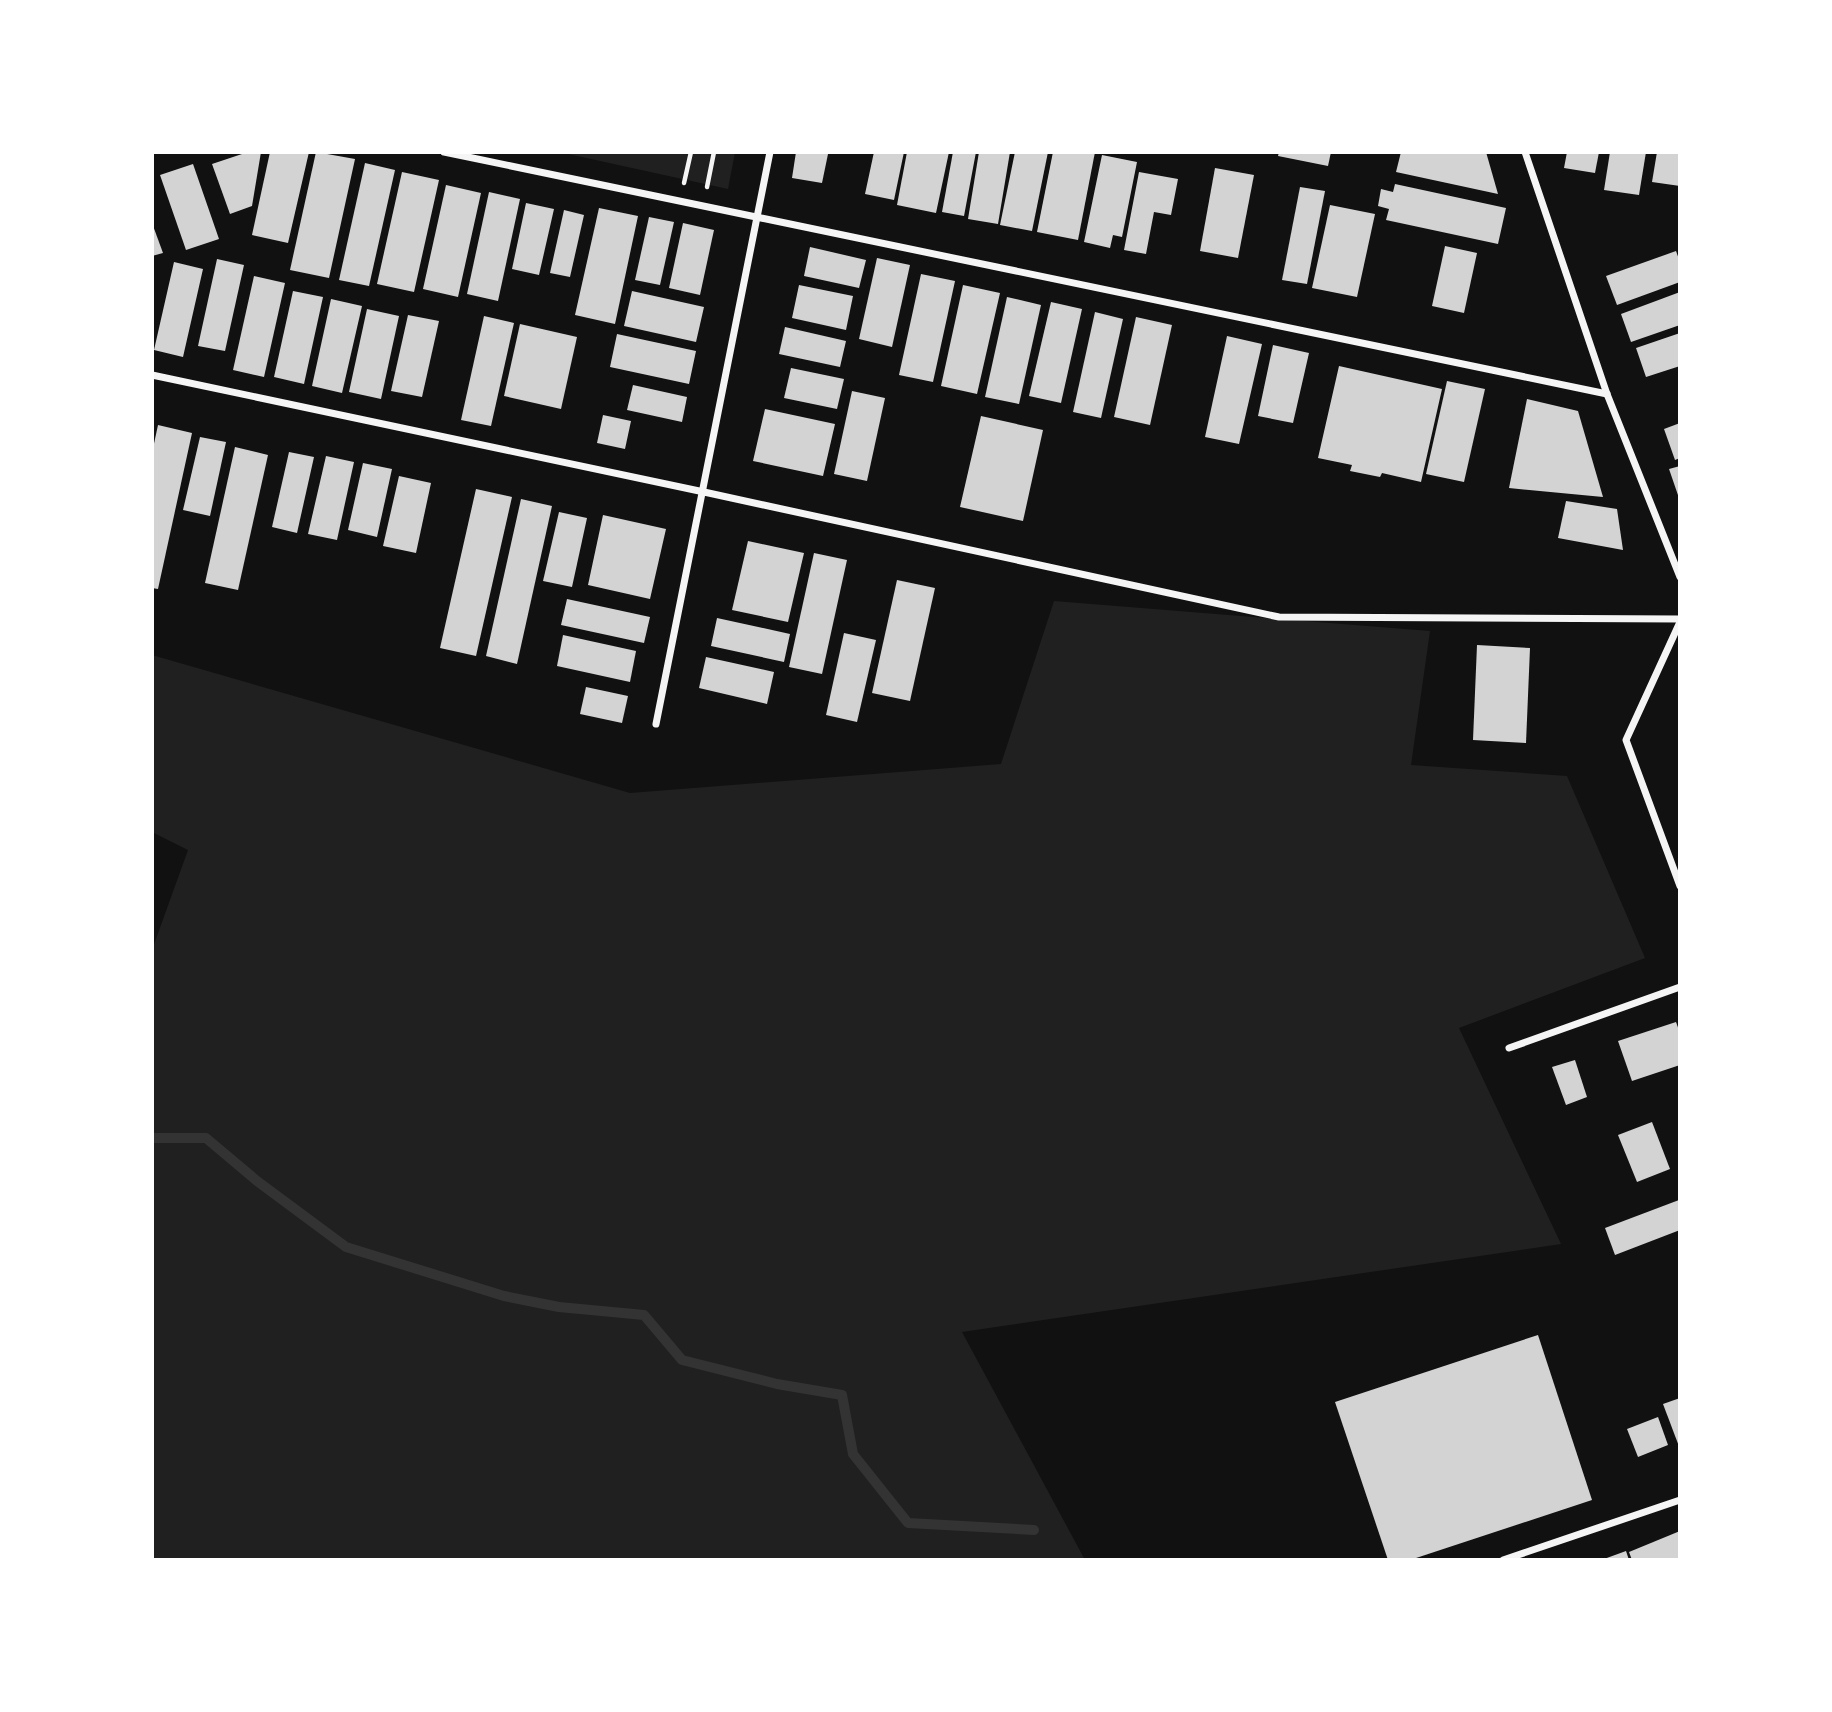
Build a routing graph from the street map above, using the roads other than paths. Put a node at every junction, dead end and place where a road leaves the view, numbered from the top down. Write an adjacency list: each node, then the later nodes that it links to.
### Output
1 (444, 152): 4 (street)
2 (770, 152): 4 (street)
3 (1525, 152): 6 (street)
4 (758, 217): 6 (street); 7 (street)
5 (152, 375): 7 (street)
6 (1607, 394): 8 (street)
7 (704, 492): 9 (street); 10 (street)
8 (1680, 577)
9 (1680, 621): 11 (street)
10 (656, 724)
11 (1680, 886)
12 (1680, 987): 13 (street)
13 (1509, 1048)
14 (1680, 1500): 15 (street)
15 (1503, 1560)

